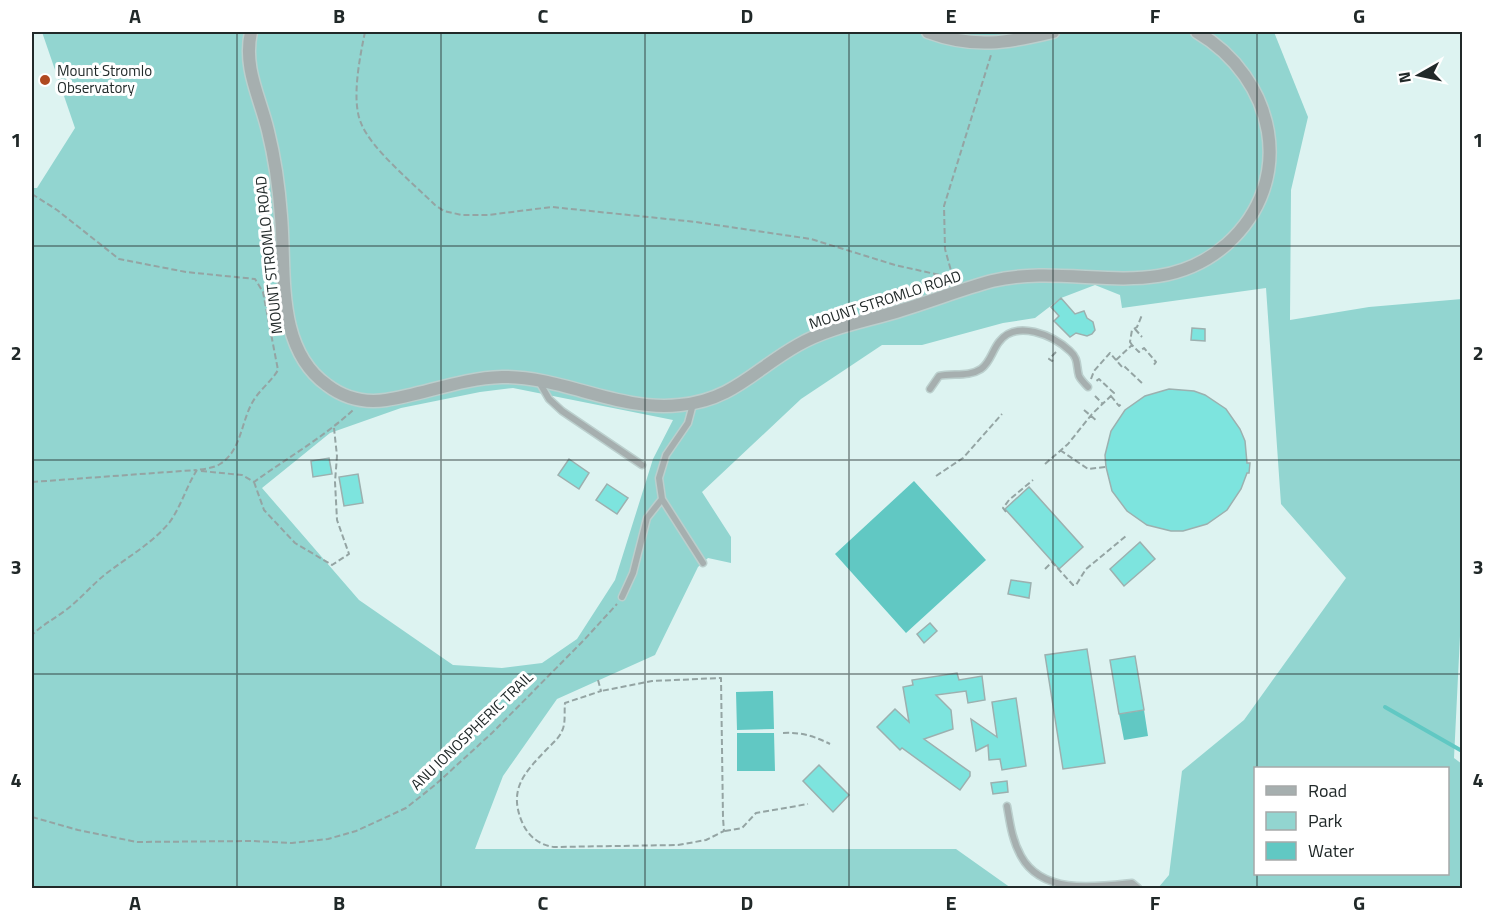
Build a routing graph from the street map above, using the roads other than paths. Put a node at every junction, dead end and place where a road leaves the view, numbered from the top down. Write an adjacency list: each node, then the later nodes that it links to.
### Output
1 (251, 32): 5 (street, MOUNT STROMLO ROAD)
2 (928, 32): 3 (street)
3 (1053, 32)
4 (1197, 32): 8 (street, MOUNT STROMLO ROAD)
5 (538, 380): 8 (street, MOUNT STROMLO ROAD); 9 (lane)
6 (1088, 387): 7 (lane)
7 (930, 389)
8 (694, 403): 10 (lane)
9 (642, 465)
10 (662, 500): 11 (lane); 12 (lane)
11 (703, 563)
12 (622, 597)
13 (1007, 806): 14 (lane)
14 (1138, 888)

